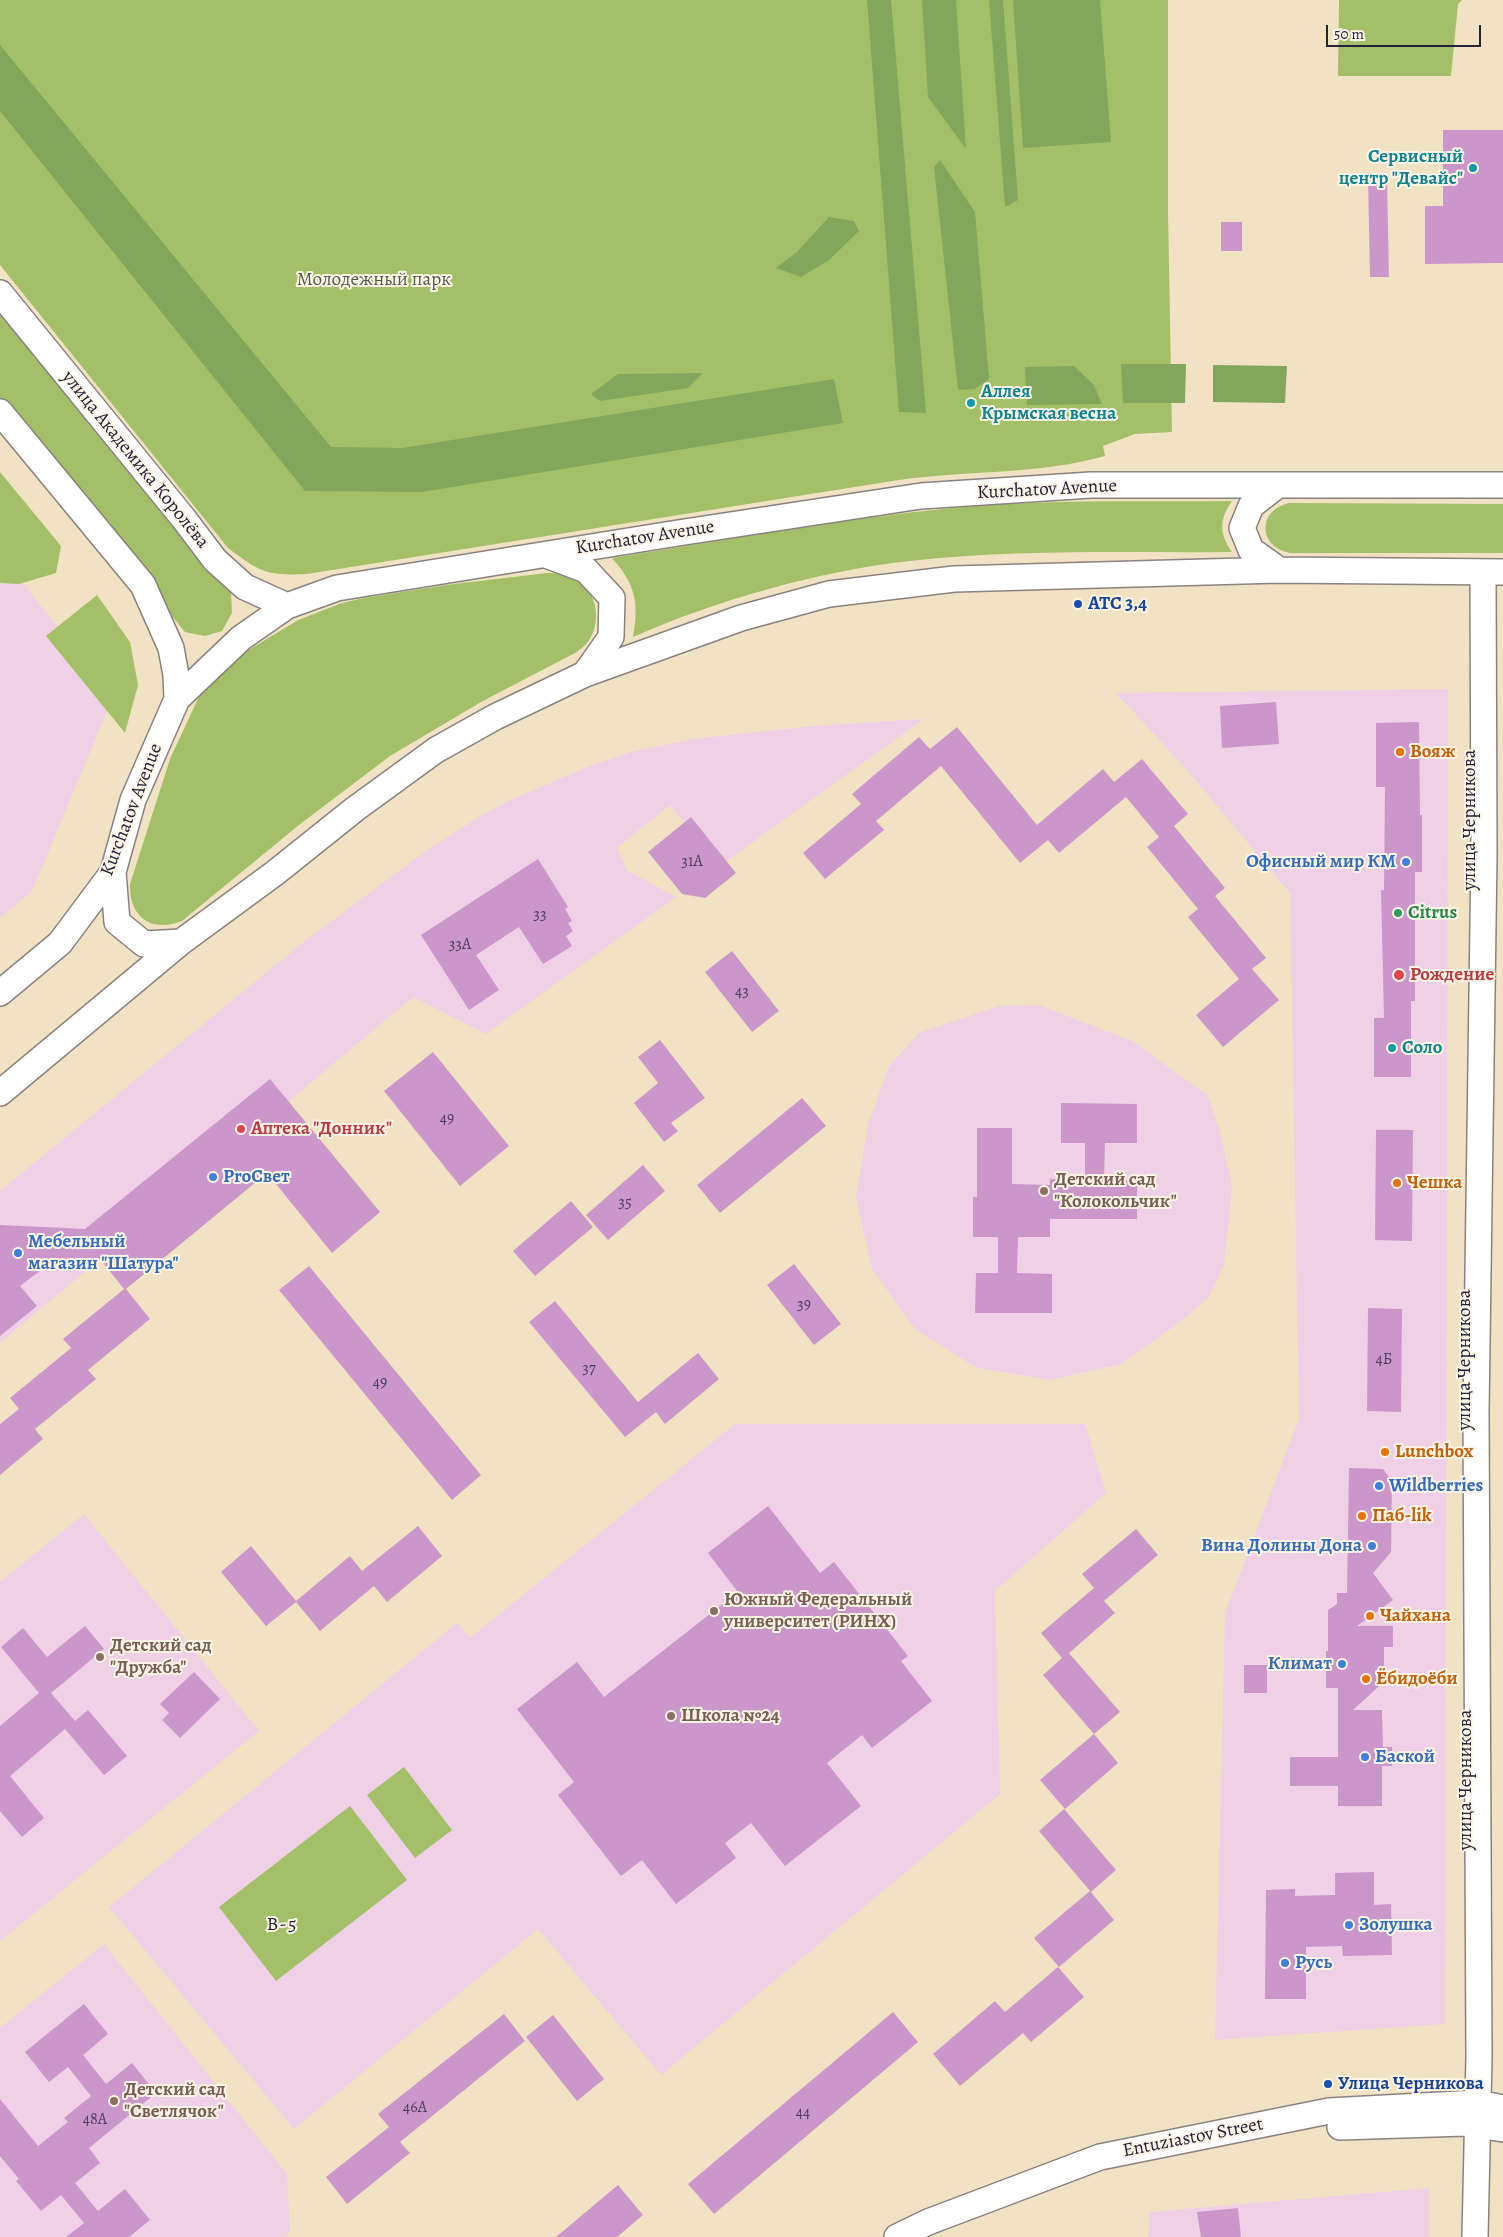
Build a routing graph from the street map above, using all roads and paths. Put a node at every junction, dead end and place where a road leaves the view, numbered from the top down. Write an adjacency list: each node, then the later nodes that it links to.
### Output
1 (0, 293): 8 (street, улица Академика Королёва)
2 (0, 412): 10 (street)
3 (1278, 485): 4 (street, Kurchatov Avenue); 5 (street, Kurchatov Avenue); 6 (street)
4 (1503, 485)
5 (543, 554): 8 (street, Kurchatov Avenue); 9 (street)
6 (1279, 570): 7 (street); 9 (street)
7 (1486, 573): 16 (street, улица Черникова); 16 (street, улица Черникова)
8 (287, 606): 10 (street, Kurchatov Avenue)
9 (585, 674): 12 (street)
10 (178, 699): 11 (street, Kurchatov Avenue)
11 (112, 872): 12 (street); 13 (street, Kurchatov Avenue)
12 (181, 942): 14 (street)
13 (0, 994)
14 (0, 1093)
15 (1503, 2108): 16 (street, Entuziastov Street)
16 (1472, 2113): 17 (street); 18 (street, Entuziastov Street); 19 (street); 20 (street, улица Черникова); 21 (street, улица Черникова)
17 (1503, 2128)
18 (897, 2237)
19 (926, 2237)
20 (1463, 2237)
21 (1475, 2237)

